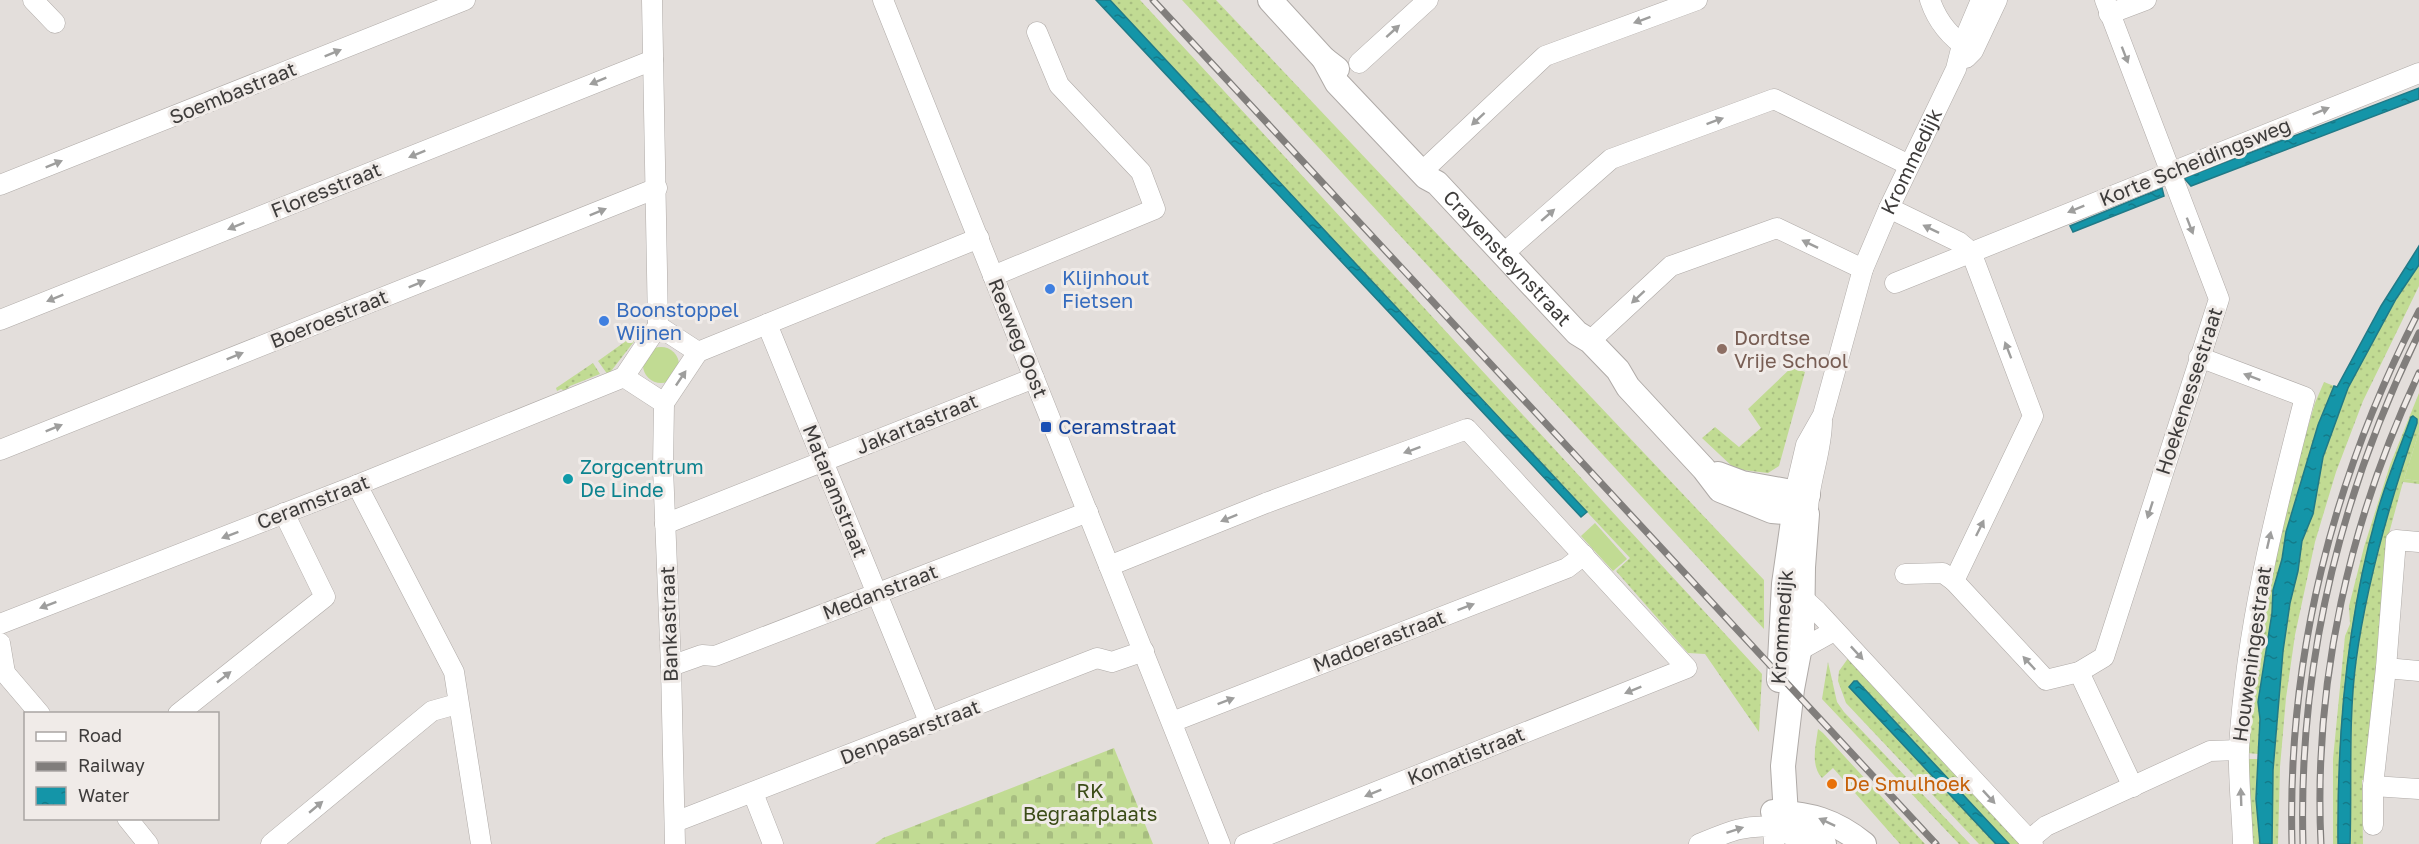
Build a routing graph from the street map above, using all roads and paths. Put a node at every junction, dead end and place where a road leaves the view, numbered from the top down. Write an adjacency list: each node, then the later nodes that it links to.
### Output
1 (33, 0): 13 (street)
2 (465, 0): 22 (street, Soembastraat, one-way to 2)
3 (652, 0): 16 (street)
4 (883, 0): 25 (street, Reeweg Oost)
5 (1270, 0): 21 (main road, Crayensteynstraat)
6 (1428, 0): 17 (street, one-way to 6)
7 (1697, 0): 21 (street, one-way to 21)
8 (1930, 0): 15 (street)
9 (1981, 0): 15 (street)
10 (1997, 0): 15 (street)
11 (2146, 0): 12 (street)
12 (2107, 7): 20 (street, Hoekenessestraat, one-way to 20)
13 (55, 23)
14 (1037, 32): 29 (street)
15 (1967, 48): 19 (street, Krommedijk)
16 (653, 60): 23 (street); 31 (street, Floresstraat, one-way to 31)
17 (1359, 63)
18 (2419, 73): 20 (street, Korte Scheidingsweg, one-way to 18)
19 (1909, 165): 24 (street, Krommedijk); 27 (street, one-way to 19)
20 (2169, 171): 26 (street, Korte Scheidingsweg, one-way to 26); 36 (street, Hoekenessestraat, one-way to 36)
21 (1433, 174): 27 (main road, Crayensteynstraat)
22 (0, 185)
23 (657, 188): 33 (street); 40 (street, Boeroestraat, one-way to 23)
24 (1888, 208): 26 (street, one-way to 24); 28 (street, Krommedijk)
25 (979, 238): 29 (street, Reeweg Oost); 32 (street)
26 (1971, 252): 30 (street, Korte Scheidingsweg); 51 (street, one-way to 26)
27 (1504, 253): 34 (main road, Crayensteynstraat)
28 (1863, 269): 34 (street, one-way to 34); 43 (street, Krommedijk)
29 (993, 276): 38 (street, Reeweg Oost)
30 (1895, 283)
31 (0, 320)
32 (767, 324): 35 (street); 41 (street, Mataramstraat)
33 (658, 326): 35 (street); 37 (street)
34 (1583, 337): 43 (main road, Crayensteynstraat)
35 (698, 352): 39 (street, one-way to 35)
36 (2199, 357): 62 (street, Hoekenessestraat, one-way to 62); 69 (street, Houweningestraat, one-way to 36)
37 (624, 376): 39 (street); 42 (street, Ceramstraat)
38 (1034, 378): 41 (street, Jakartastraat); 44 (street, Reeweg Oost)
39 (664, 403): 46 (street, Bankastraat)
40 (0, 450)
41 (823, 462): 46 (street, Jakartastraat); 53 (street, Mataramstraat)
42 (357, 485): 45 (street, Ceramstraat); 64 (street)
43 (1801, 503): 52 (main road, Krommedijk)
44 (1088, 512): 49 (street, Reeweg Oost); 53 (street, Medanstraat)
45 (284, 513): 54 (street, Ceramstraat, one-way to 54); 66 (street, one-way to 45)
46 (665, 524): 59 (street, Bankastraat)
47 (2419, 542): 60 (street)
48 (1584, 555): 49 (street, one-way to 49); 67 (street, Madoerastraat, one-way to 48); 85 (street, Komatistraat, one-way to 85)
49 (1109, 566): 57 (street, Reeweg Oost)
50 (1905, 574): 51 (street)
51 (1954, 581): 62 (street, Hoekenessestraat, one-way to 51)
52 (1793, 590): 55 (street); 58 (main road, Krommedijk); 77 (main road, Krommedijk)
53 (877, 593): 59 (street, Medanstraat); 68 (street, Mataramstraat)
54 (0, 624)
55 (1834, 631): 58 (street); 79 (street, one-way to 79)
56 (0, 643): 63 (street)
57 (1144, 651): 67 (street, Reeweg Oost); 68 (street, Denpasarstraat)
58 (1798, 651): 77 (main road, Krommedijk)
59 (671, 666): 75 (street, Bankastraat)
60 (2386, 668): 61 (street); 70 (street)
61 (2419, 671)
62 (2079, 672): 71 (street)
63 (3, 675): 65 (street)
64 (457, 704): 80 (street, one-way to 64); 81 (street)
65 (38, 712)
66 (181, 712)
67 (1172, 722): 84 (street, Reeweg Oost)
68 (930, 724): 73 (street, Denpasarstraat)
69 (2239, 750): 71 (street); 89 (street, Houweningestraat, one-way to 69)
70 (2373, 786): 72 (street); 76 (street)
71 (2133, 787): 79 (street)
72 (2419, 789)
73 (753, 793): 75 (street, Denpasarstraat); 83 (street)
74 (128, 820): 78 (street)
75 (675, 822): 82 (street, Bankastraat)
76 (2373, 825)
77 (1780, 829): 86 (street, one-way to 77); 87 (main road); 88 (main road, one-way to 77)
78 (139, 841)
79 (2031, 842)
80 (271, 844)
81 (480, 844)
82 (675, 844)
83 (774, 844)
84 (1220, 844)
85 (1245, 844)
86 (1699, 844)
87 (1824, 844)
88 (1864, 844)
89 (2243, 844)

